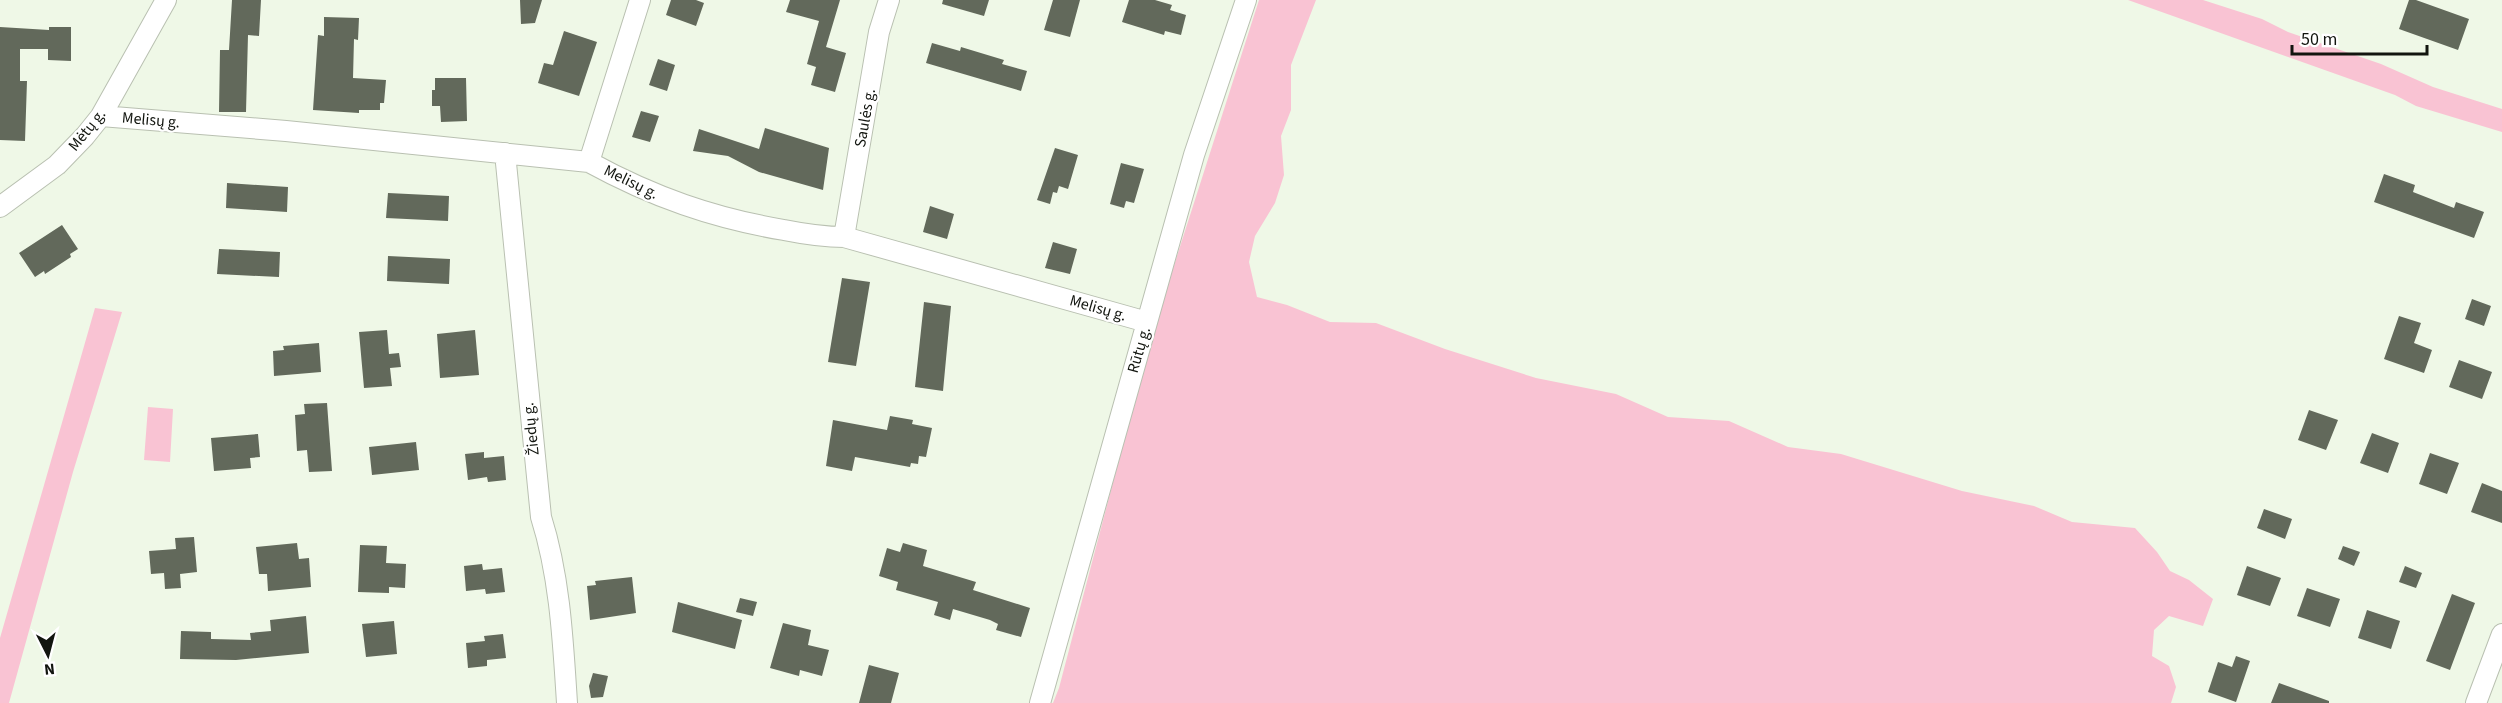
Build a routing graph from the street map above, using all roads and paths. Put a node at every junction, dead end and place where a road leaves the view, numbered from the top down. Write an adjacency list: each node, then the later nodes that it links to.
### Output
1 (166, 0): 5 (street, Mėtų g.)
2 (640, 0): 7 (street)
3 (888, 0): 9 (street, Saulės g.)
4 (1245, 0): 10 (street, Rūtų g.)
5 (100, 116): 6 (street, Melisų g.); 8 (street, Mėtų g.)
6 (505, 153): 7 (street, Melisų g.); 12 (street, Žiedų g.)
7 (589, 162): 9 (street, Melisų g.)
8 (0, 207)
9 (844, 237): 10 (street, Melisų g.)
10 (1147, 322): 13 (street, Rūtų g.)
11 (2502, 634): 14 (street)
12 (567, 703)
13 (1040, 703)
14 (2476, 703)

